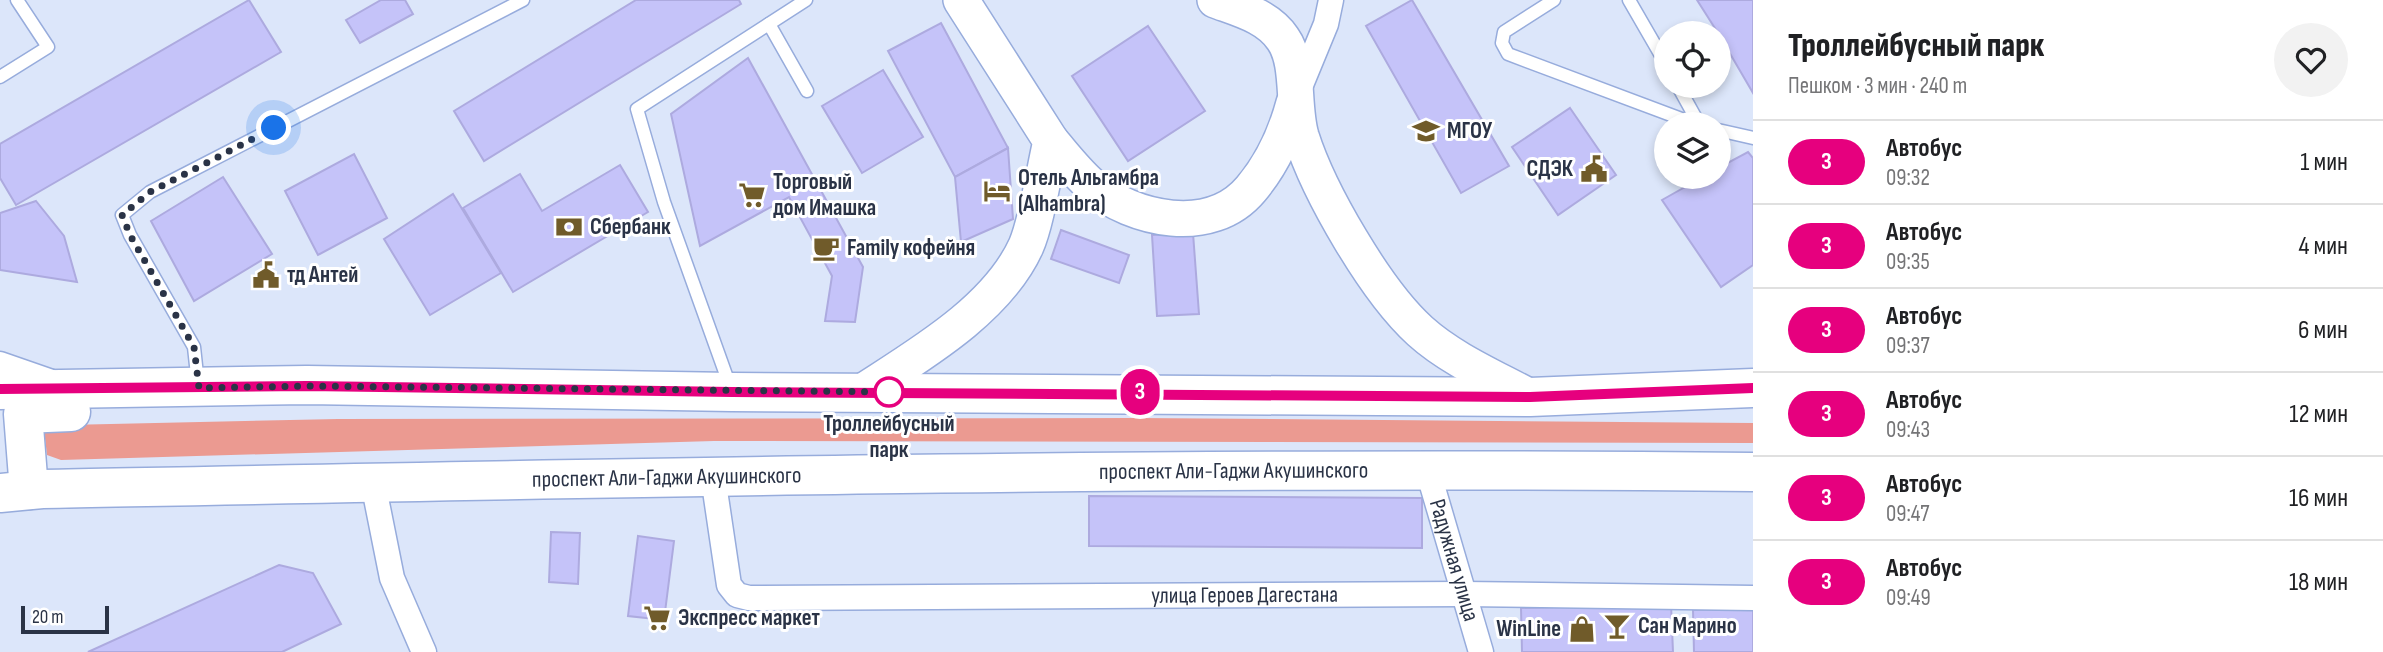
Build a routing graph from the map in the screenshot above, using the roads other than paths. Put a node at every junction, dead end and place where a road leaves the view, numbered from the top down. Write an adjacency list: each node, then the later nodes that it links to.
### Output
1 (17, 0): 12 (lane)
2 (523, 0): 20 (lane)
3 (806, 0): 9 (lane)
4 (961, 0): 18 (main road)
5 (1215, 0): 14 (main road)
6 (1331, 0): 14 (street)
7 (1554, 0): 15 (lane)
8 (1629, 0): 11 (lane)
9 (786, 5): 10 (lane)
10 (769, 24): 13 (lane); 24 (lane)
11 (1654, 43)
12 (0, 77)
13 (807, 90)
14 (1294, 103): 18 (main road); 26 (main road)
15 (1665, 112)
16 (1731, 133): 17 (lane)
17 (1753, 138)
18 (1051, 141): 25 (main road)
19 (0, 364): 22 (street)
20 (199, 388): 22 (main road); 24 (main road); 31 (main road)
21 (1753, 388): 26 (main road)
22 (72, 389): 23 (main road)
23 (0, 390)
24 (732, 392): 25 (main road)
25 (862, 392): 26 (main road)
26 (1530, 397)
27 (1427, 468): 28 (main road, проспект Али-Гаджи Акушинского); 29 (main road, проспект Али-Гаджи Акушинского); 32 (street, Радужная улица)
28 (1753, 472)
29 (713, 477): 30 (main road, проспект Али-Гаджи Акушинского); 32 (street, улица Героев Дагестана)
30 (373, 482): 31 (main road, проспект Али-Гаджи Акушинского); 34 (street)
31 (14, 491)
32 (1463, 594): 33 (street, улица Героев Дагестана); 35 (street, Радужная улица)
33 (1753, 598)
34 (424, 652)
35 (1481, 652)

